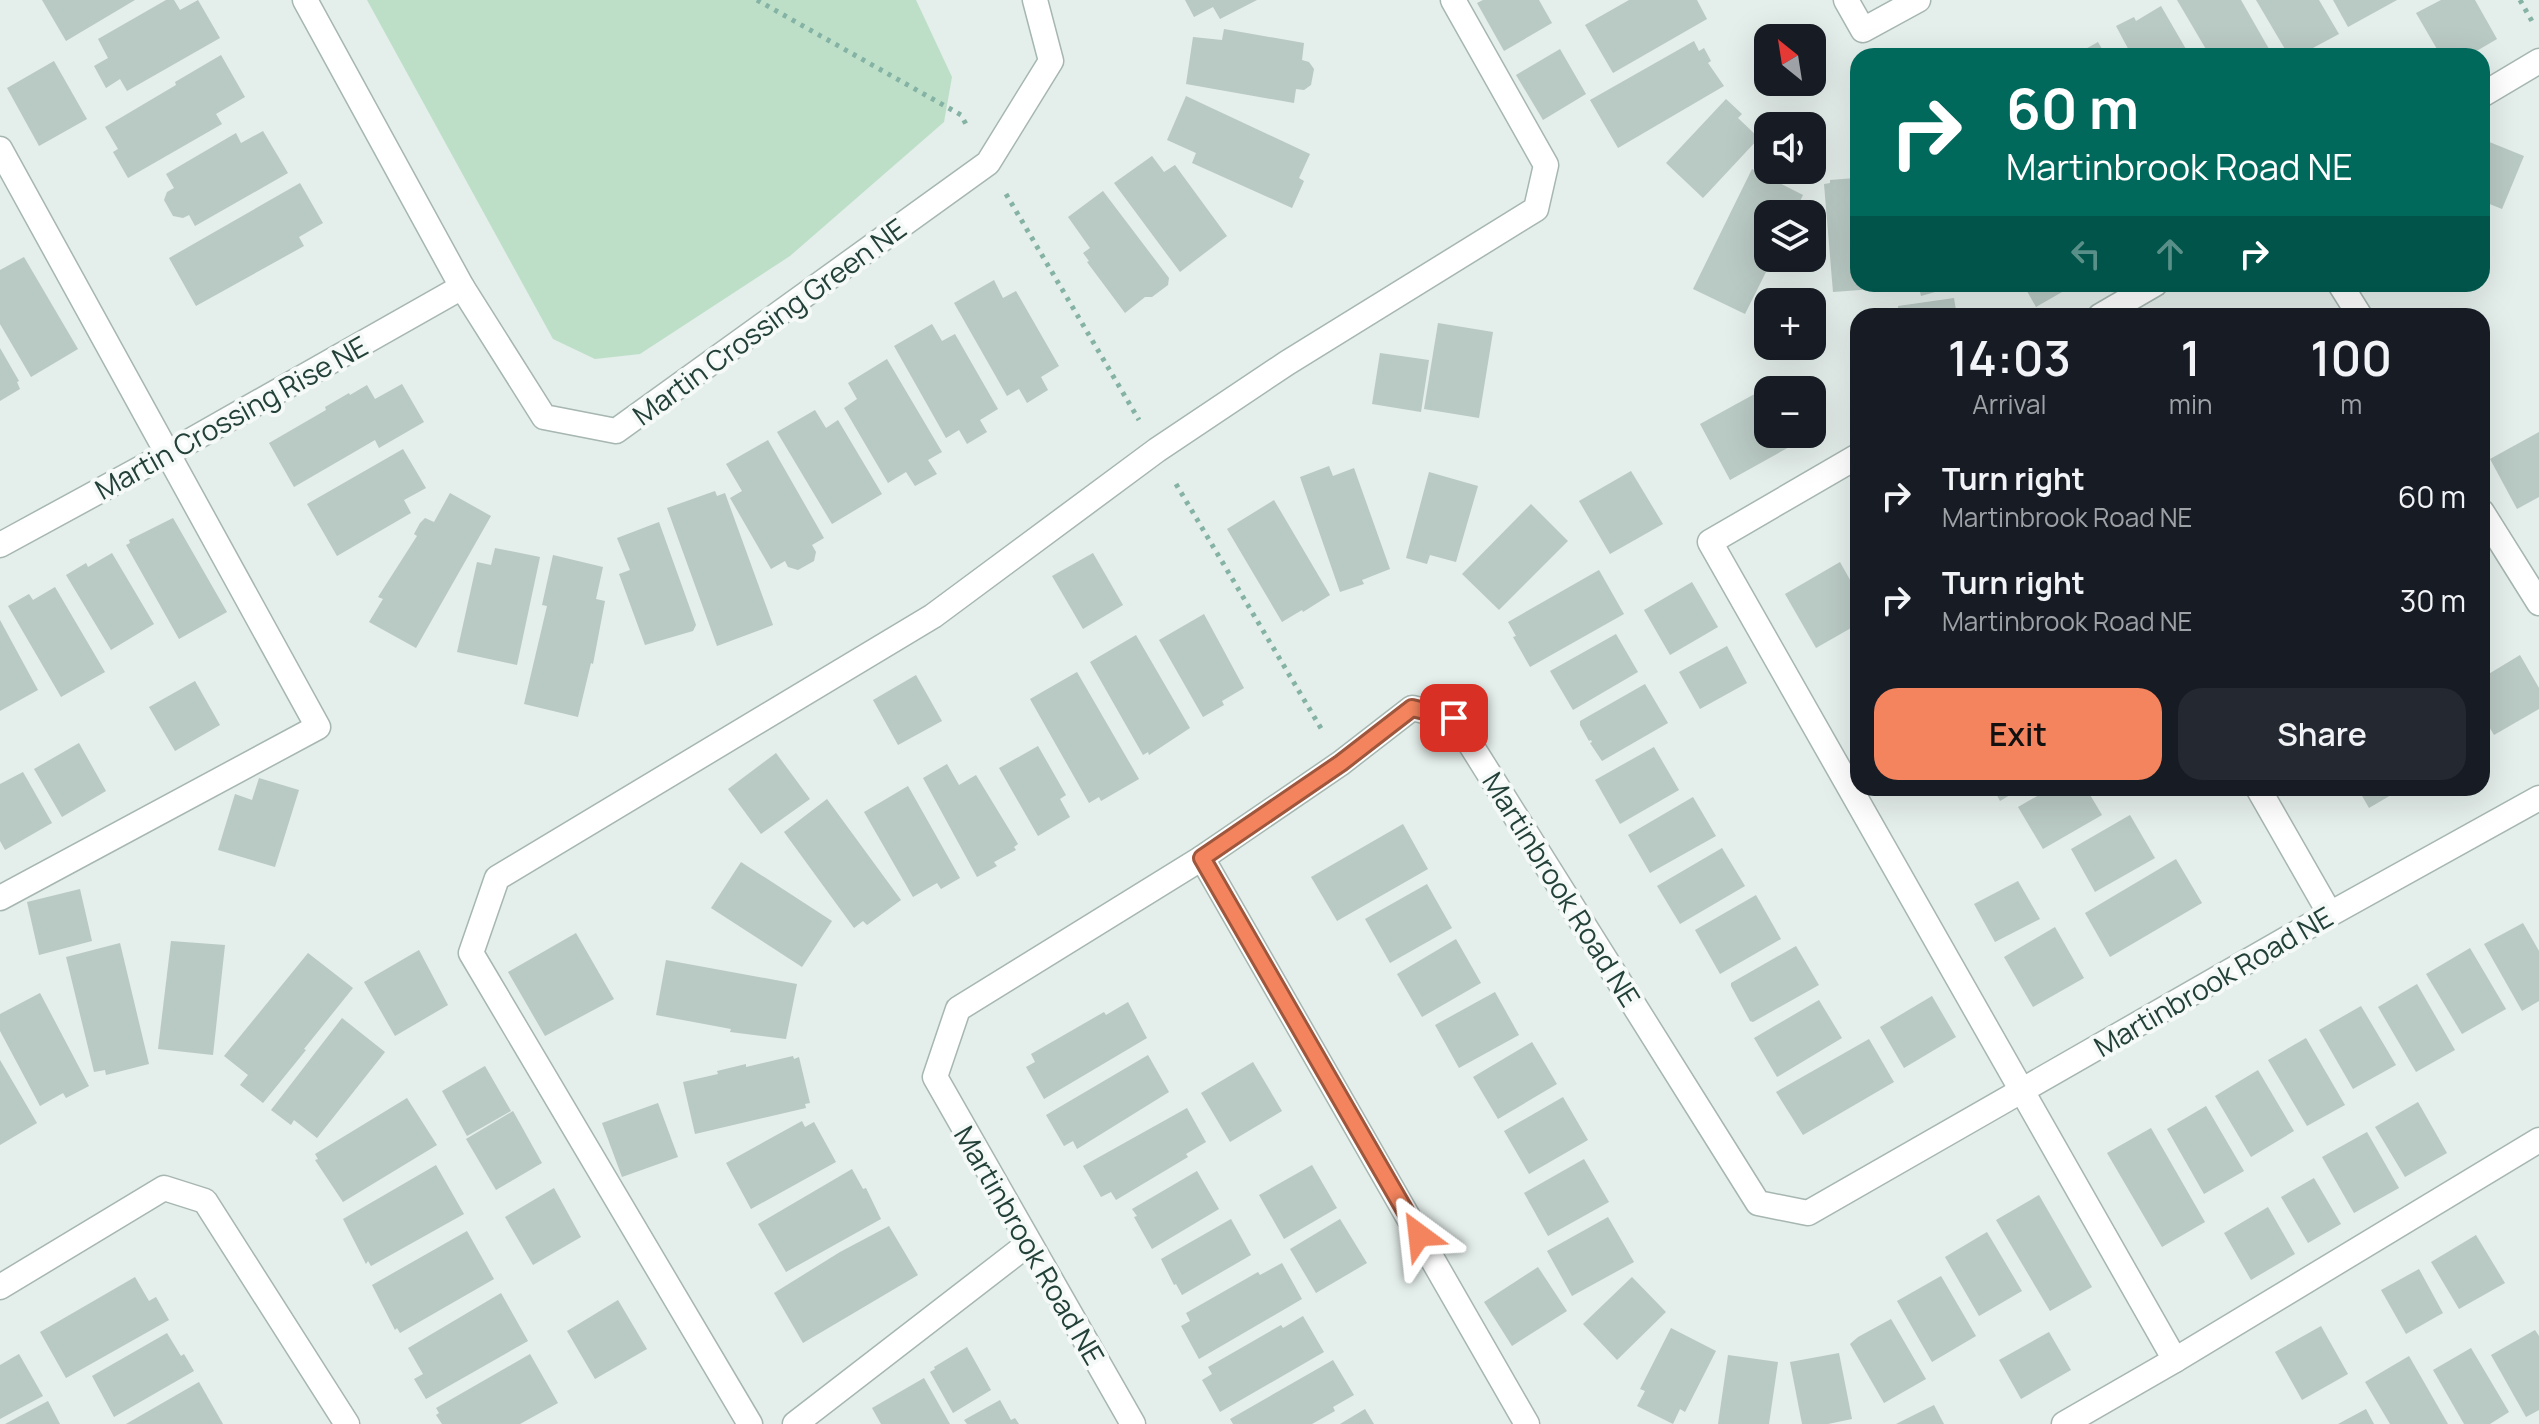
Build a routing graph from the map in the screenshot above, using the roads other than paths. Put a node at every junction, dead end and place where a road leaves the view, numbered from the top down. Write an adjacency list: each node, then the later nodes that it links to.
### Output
1 (305, 0): 9 (street, Martin Crossing Green NE)
2 (1035, 0): 9 (street, Martin Crossing Green NE)
3 (1453, 0): 30 (street)
4 (1846, 0): 5 (street)
5 (1918, 0)
6 (2539, 61): 7 (street)
7 (2490, 90)
8 (0, 149): 12 (street)
9 (462, 287): 12 (street, Martin Crossing Rise NE)
10 (2141, 292): 11 (street)
11 (2114, 308)
12 (167, 454): 15 (street, Martin Crossing Rise NE); 22 (street)
13 (1850, 461): 17 (street)
14 (2490, 525): 16 (street)
15 (0, 545)
16 (2539, 603)
17 (1850, 790)
18 (1853, 796): 24 (street)
19 (2263, 796): 23 (street)
20 (2539, 798): 23 (street, Martinbrook Road NE)
21 (1202, 858): 24 (street, Martinbrook Road NE); 26 (street, Martinbrook Road NE); 33 (street)
22 (0, 898)
23 (2330, 914): 24 (street, Martinbrook Road NE)
24 (2020, 1091): 28 (street)
25 (2539, 1140): 28 (street)
26 (1028, 1244): 31 (street); 32 (street, Martinbrook Road NE)
27 (0, 1287): 29 (street)
28 (2175, 1360): 34 (street)
29 (347, 1424)
30 (750, 1424)
31 (795, 1424)
32 (1133, 1424)
33 (1527, 1424)
34 (2064, 1424)

